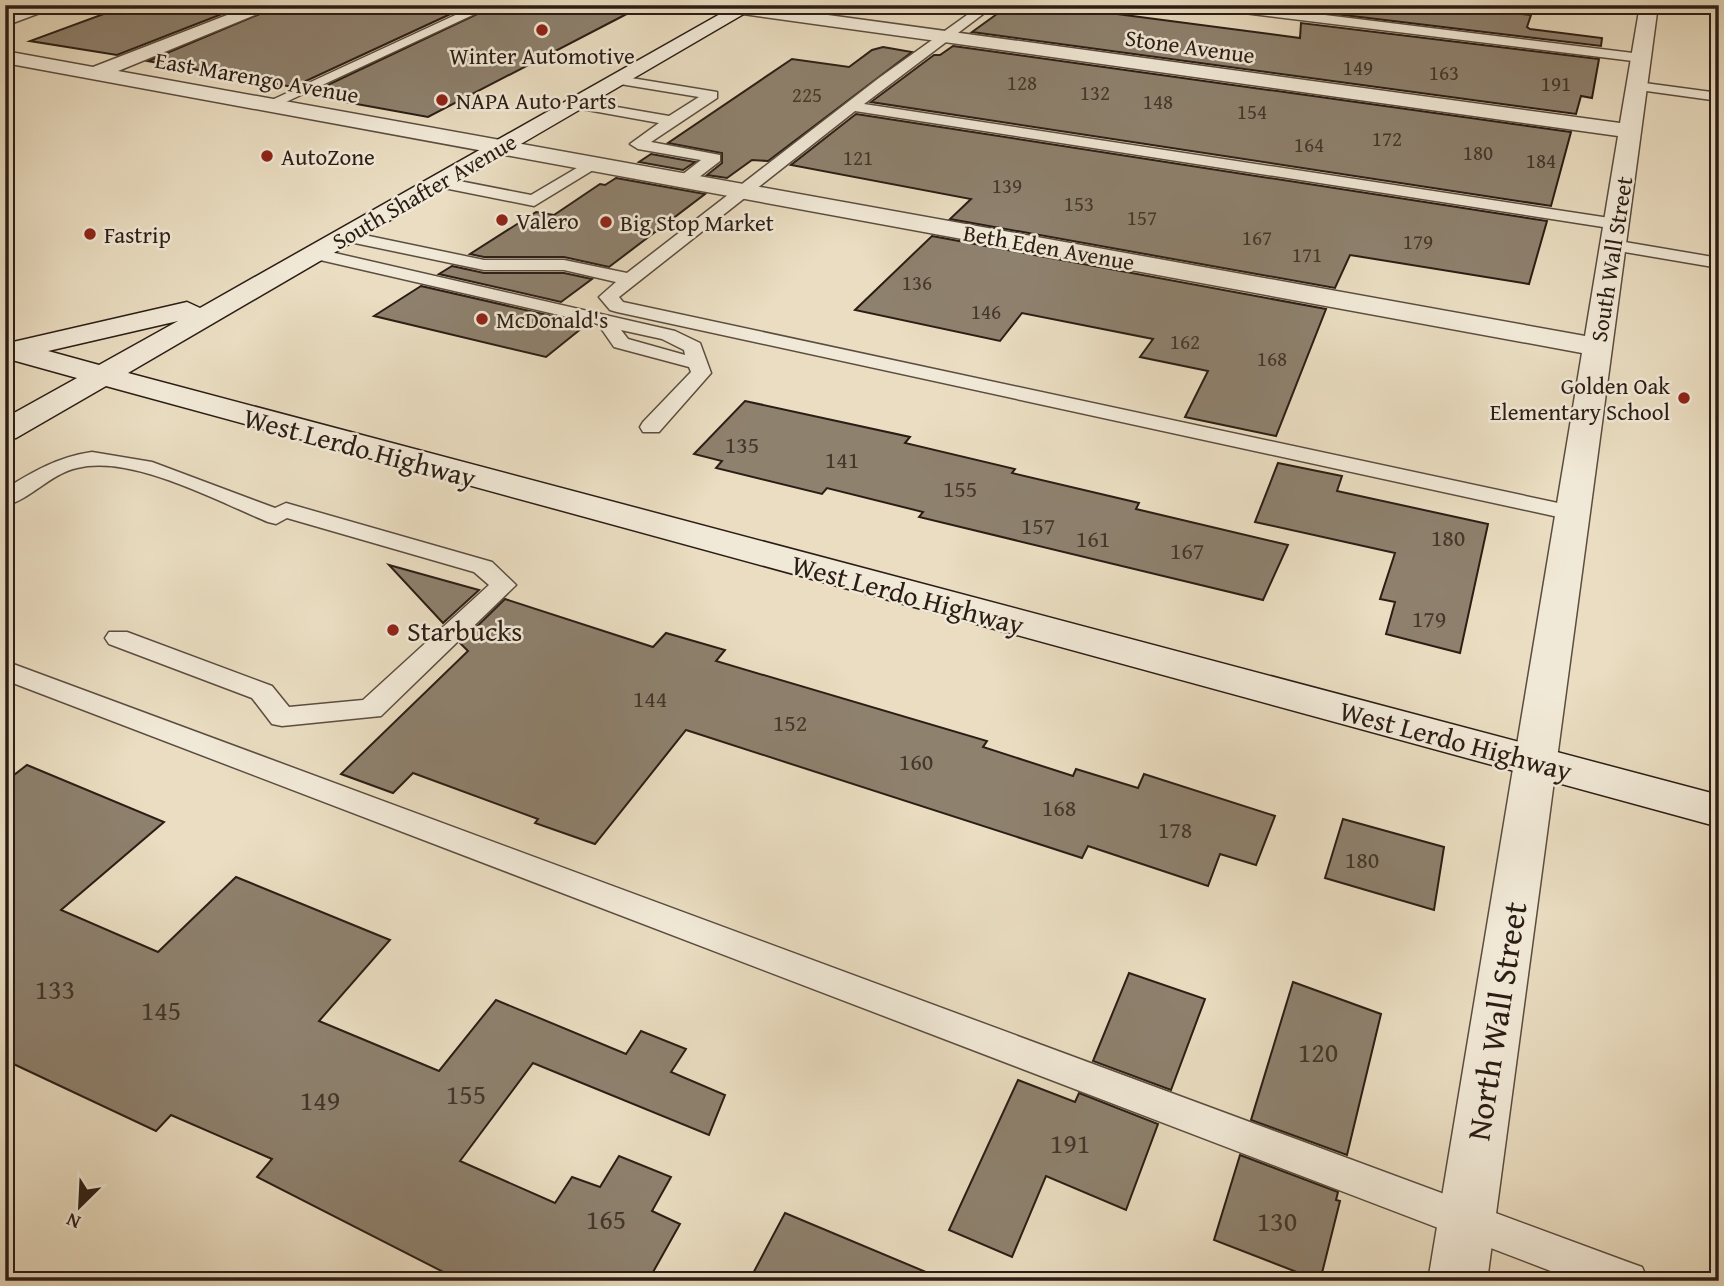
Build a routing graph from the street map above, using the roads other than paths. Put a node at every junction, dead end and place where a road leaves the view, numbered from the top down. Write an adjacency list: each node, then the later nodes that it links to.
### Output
1 (55, 5): 8 (lane)
2 (270, 5): 12 (street)
3 (488, 5): 16 (lane)
4 (989, 5): 9 (lane)
5 (1212, 5): 11 (lane)
6 (1649, 5): 11 (street, South Wall Street)
7 (746, 7): 9 (street, Stone Avenue); 13 (street, South Shafter Avenue)
8 (5, 22)
9 (942, 37): 17 (lane); 19 (street, Stone Avenue)
10 (5, 57): 12 (street, East Marengo Avenue)
11 (1639, 72): 14 (lane); 19 (street, South Wall Street)
12 (93, 74): 16 (street, East Marengo Avenue)
13 (619, 80): 15 (street, South Shafter Avenue); 18 (lane)
14 (1719, 97)
15 (576, 104): 18 (lane); 20 (street, South Shafter Avenue)
16 (268, 105): 20 (street, East Marengo Avenue)
17 (852, 106): 24 (lane); 25 (lane)
18 (671, 121): 22 (lane)
19 (1630, 131): 25 (street, South Wall Street)
20 (500, 148): 21 (street, Beth Eden Avenue); 23 (street, South Shafter Avenue)
21 (592, 164): 22 (street, Beth Eden Avenue); 23 (lane)
22 (684, 181): 24 (street, Beth Eden Avenue)
23 (439, 182): 26 (street, South Shafter Avenue)
24 (743, 192): 29 (lane); 32 (street, Beth Eden Avenue)
25 (1614, 235): 28 (lane); 32 (street, South Wall Street)
26 (345, 236): 27 (street, South Shafter Avenue); 29 (lane)
27 (313, 253): 30 (street, South Shafter Avenue); 31 (lane)
28 (1719, 263)
29 (630, 279): 39 (lane)
30 (236, 298): 33 (street); 35 (street, South Shafter Avenue)
31 (604, 320): 34 (lane)
32 (1598, 347): 39 (street, South Wall Street)
33 (9, 350): 35 (street, West Lerdo Highway)
34 (697, 363): 36 (lane)
35 (98, 376): 37 (street, South Shafter Avenue); 42 (street, West Lerdo Highway)
36 (651, 428)
37 (5, 431)
38 (5, 499): 40 (lane)
39 (1572, 513): 42 (street, South Wall Street)
40 (118, 638)
41 (5, 670): 44 (lane)
42 (1535, 761): 43 (street, West Lerdo Highway); 44 (street, North Wall Street)
43 (1719, 811)
44 (1466, 1220): 45 (street, North Wall Street); 46 (lane)
45 (1457, 1281)
46 (1628, 1281)

